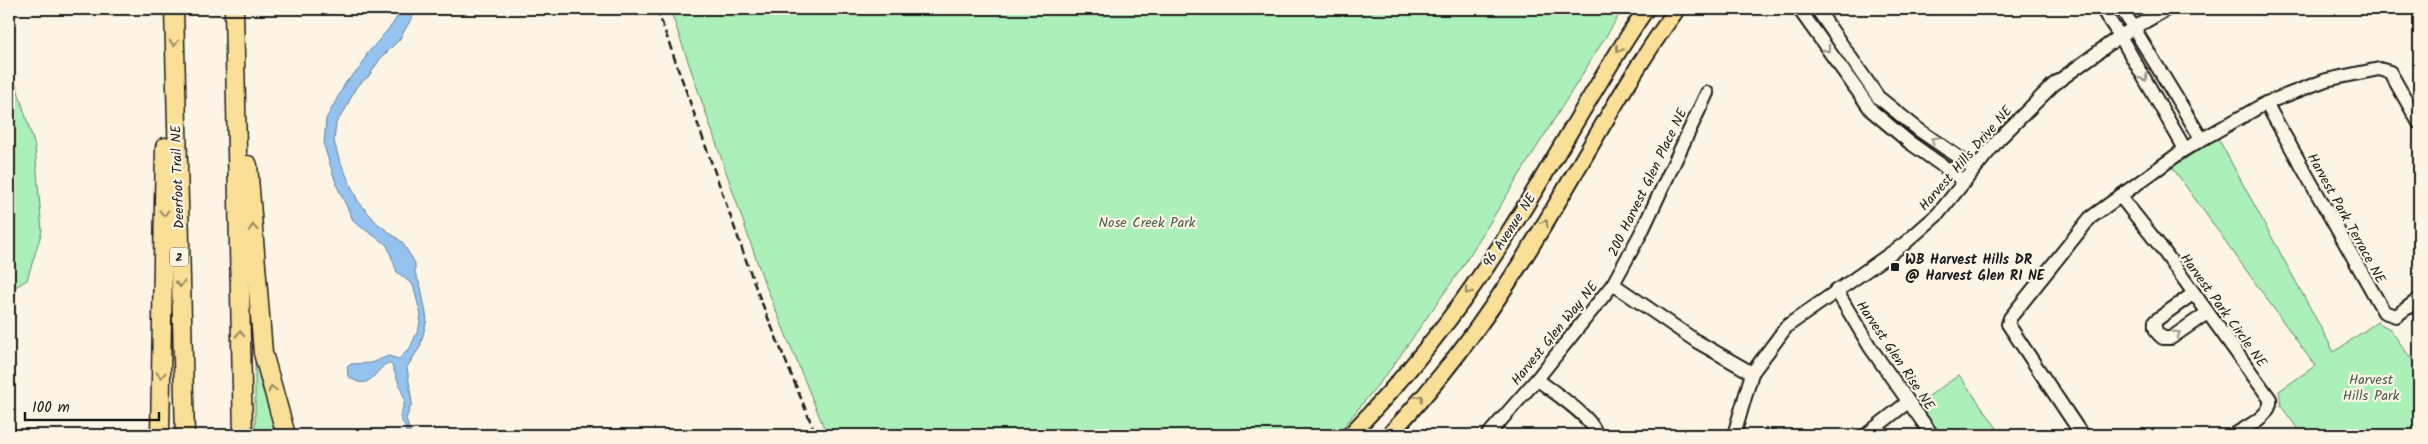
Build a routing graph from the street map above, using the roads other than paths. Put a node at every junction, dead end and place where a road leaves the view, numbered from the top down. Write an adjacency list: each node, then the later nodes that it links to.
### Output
1 (174, 9): 12 (highway, Deerfoot Trail NE / 2, one-way to 12)
2 (234, 9): 15 (highway)
3 (1646, 9): 21 (main road, 96 Avenue NE, one-way to 21)
4 (1677, 9): 22 (main road, 96 Avenue NE, one-way to 4)
5 (1799, 9): 19 (street, one-way to 19)
6 (1817, 9): 18 (street, one-way to 6)
7 (2102, 9): 11 (street)
8 (2122, 9): 10 (street)
9 (2168, 9): 10 (street, Harvest Hills Drive NE)
10 (2135, 27): 11 (street, Harvest Hills Drive NE); 17 (street)
11 (2120, 36): 17 (street, one-way to 17); 18 (street, Harvest Hills Drive NE)
12 (174, 78): 31 (highway, one-way to 31); 32 (highway, Deerfoot Trail NE / 2, one-way to 32)
13 (1707, 93): 23 (street, 200 Harvest Glen Place NE)
14 (2266, 103): 16 (street); 17 (street); 26 (street, Harvest Park Terrace NE)
15 (237, 119): 33 (highway, one-way to 15); 34 (highway, one-way to 15)
16 (2419, 123)
17 (2193, 144): 20 (street)
18 (1974, 168): 19 (street, Harvest Hills Drive NE)
19 (1964, 181): 24 (street, Harvest Hills Drive NE)
20 (2120, 196): 25 (street, Harvest Park Circle NE); 42 (street)
21 (1508, 235): 22 (main road); 35 (main road, 96 Avenue NE, one-way to 35)
22 (1531, 248): 36 (main road, 96 Avenue NE, one-way to 22)
23 (1613, 284): 28 (street, Harvest Glen Way NE); 29 (street, Harvest Glen Way NE)
24 (1836, 290): 28 (street, Harvest Hills Drive NE); 30 (street, Harvest Glen Rise NE)
25 (2194, 293): 27 (street, Harvest Park Circle NE); 27 (street, one-way to 27)
26 (2419, 300)
27 (2208, 313): 43 (street, Harvest Park Circle NE)
28 (1752, 373): 39 (street, Harvest Hills Drive NE)
29 (1537, 380): 37 (street, Harvest Glen Way NE); 38 (street)
30 (1908, 402): 40 (street); 41 (street, Harvest Glen Rise NE)
31 (160, 435)
32 (185, 435)
33 (243, 435)
34 (286, 435)
35 (1350, 435)
36 (1389, 435)
37 (1488, 435)
38 (1596, 435)
39 (1734, 435)
40 (1866, 435)
41 (1932, 435)
42 (2082, 435)
43 (2234, 435)

